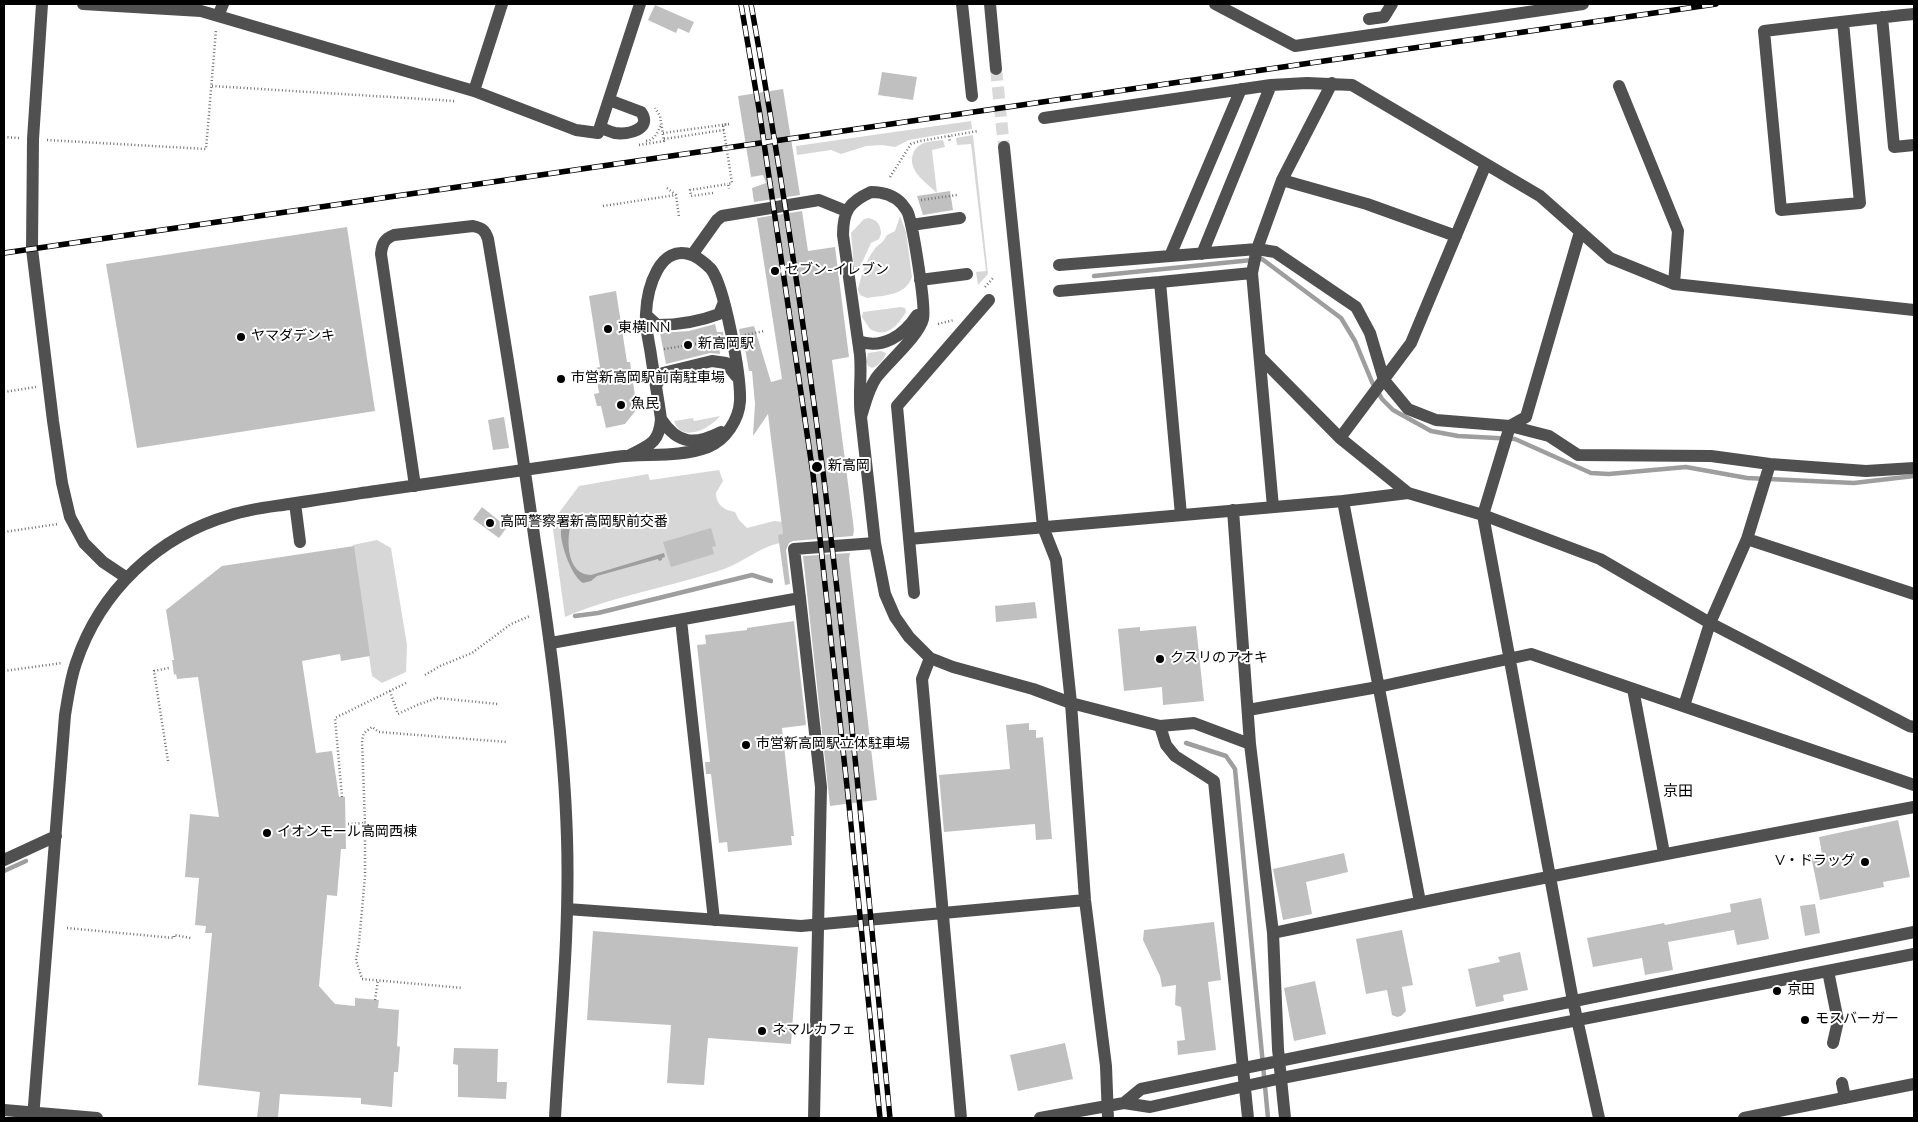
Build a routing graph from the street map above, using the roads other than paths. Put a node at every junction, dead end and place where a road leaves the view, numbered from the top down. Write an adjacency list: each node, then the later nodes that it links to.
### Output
1 (42, 4): 78 (street)
2 (83, 4): 12 (street)
3 (223, 4): 12 (street)
4 (502, 4): 21 (street)
5 (640, 4): 23 (street)
6 (962, 4): 22 (street)
7 (990, 4): 16 (street)
8 (1215, 4): 10 (street)
9 (1392, 4): 14 (street)
10 (1584, 4)
11 (1914, 14): 13 (street)
12 (218, 16): 21 (street)
13 (1882, 17): 15 (street); 26 (street)
14 (1369, 19)
15 (1843, 22): 15 (street)
16 (996, 68)
17 (1332, 83): 18 (street); 28 (street); 29 (street)
18 (1271, 85): 20 (street); 36 (street)
19 (1619, 86): 44 (street)
20 (1241, 89): 24 (street); 38 (street)
21 (474, 91): 25 (street)
22 (972, 96)
23 (609, 100): 25 (street); 25 (street)
24 (1044, 118)
25 (600, 128)
26 (1914, 145)
27 (1004, 147): 73 (street)
28 (1486, 164): 33 (street); 34 (street)
29 (1282, 180): 34 (street); 35 (street)
30 (846, 211): 32 (street); 37 (street); 51 (street)
31 (960, 218): 32 (street)
32 (911, 225): 42 (street)
33 (1580, 232): 44 (street); 58 (street)
34 (1456, 236): 54 (street)
35 (1257, 250): 36 (street); 40 (street); 54 (street)
36 (1202, 254): 38 (street)
37 (692, 255): 48 (street); 50 (street)
38 (1170, 256): 39 (street)
39 (1059, 265)
40 (1253, 271): 43 (street); 52 (street)
41 (968, 274): 42 (street)
42 (920, 280): 47 (street)
43 (1160, 282): 45 (street); 72 (street)
44 (1674, 284): 49 (street)
45 (1059, 291)
46 (989, 300): 74 (street)
47 (923, 301): 51 (street); 56 (street)
48 (724, 302): 50 (street); 53 (street)
49 (1914, 310)
50 (646, 315): 55 (street)
51 (858, 341): 56 (street)
52 (1260, 357): 60 (street); 69 (street)
53 (738, 378): 55 (street); 59 (street)
54 (1384, 380): 58 (street); 60 (street)
55 (656, 386): 57 (street)
56 (861, 417): 77 (street)
57 (661, 419): 59 (street); 61 (street)
58 (1510, 426): 62 (street); 71 (street)
59 (730, 427): 61 (street)
60 (1340, 438): 66 (street)
61 (630, 455): 64 (street)
62 (1770, 464): 63 (street); 75 (street)
63 (1914, 468)
64 (525, 470): 65 (street); 65 (street); 84 (street)
65 (415, 486): 68 (street)
66 (1408, 493): 67 (street); 71 (street)
67 (1343, 501): 69 (street); 87 (street)
68 (295, 503): 76 (street); 78 (street)
69 (1273, 507): 70 (street)
70 (1233, 510): 72 (street); 91 (street)
71 (1483, 515): 83 (street); 86 (street)
72 (1181, 516): 73 (street)
73 (1044, 527): 74 (street); 89 (street)
74 (909, 539): 79 (street)
75 (1747, 539): 80 (street); 83 (street)
76 (300, 542)
77 (875, 543): 81 (street); 85 (street)
78 (127, 578): 97 (street)
79 (914, 592)
80 (1914, 594)
81 (800, 598): 82 (street); 106 (street)
82 (681, 620): 84 (street); 105 (street)
83 (1710, 623): 90 (street); 93 (street)
84 (551, 643): 103 (street)
85 (930, 658): 89 (street); 104 (street)
86 (1508, 659): 87 (street); 88 (street); 100 (street)
87 (1378, 687): 91 (street); 102 (street)
88 (1632, 689): 90 (street); 98 (street)
89 (1071, 703): 92 (street); 101 (street)
90 (1684, 706): 95 (street)
91 (1248, 710): 94 (street)
92 (1160, 726): 94 (street); 115 (street)
93 (1914, 727)
94 (1250, 744): 108 (street)
95 (1914, 785)
96 (1914, 807): 98 (street)
97 (56, 836): 99 (street); 124 (street)
98 (1664, 853): 100 (street)
99 (4, 860)
100 (1550, 878): 102 (street); 111 (street)
101 (1085, 900): 104 (street); 123 (street)
102 (1420, 902): 108 (street)
103 (567, 909): 105 (street); 126 (street)
104 (942, 914): 106 (street); 128 (street)
105 (714, 920): 106 (street)
106 (817, 925): 127 (street)
107 (1914, 932): 111 (street)
108 (1273, 933): 114 (street)
109 (1914, 954): 110 (street)
110 (1828, 971): 112 (street); 113 (street)
111 (1573, 1001): 112 (street); 114 (street)
112 (1577, 1021): 116 (street); 132 (street)
113 (1833, 1043)
114 (1275, 1061): 115 (street); 116 (street)
115 (1248, 1067): 118 (street); 121 (street)
116 (1278, 1078): 118 (street); 131 (street)
117 (1842, 1083): 120 (street)
118 (1249, 1084): 121 (street); 130 (street)
119 (1914, 1084): 120 (street)
120 (1845, 1098): 133 (street)
121 (1124, 1102): 123 (street)
122 (4, 1110): 124 (street)
123 (1108, 1112): 129 (street)
124 (33, 1115): 125 (street)
125 (96, 1118)
126 (555, 1118)
127 (814, 1118)
128 (961, 1118)
129 (1040, 1118)
130 (1248, 1118)
131 (1285, 1118)
132 (1599, 1118)
133 (1744, 1118)

